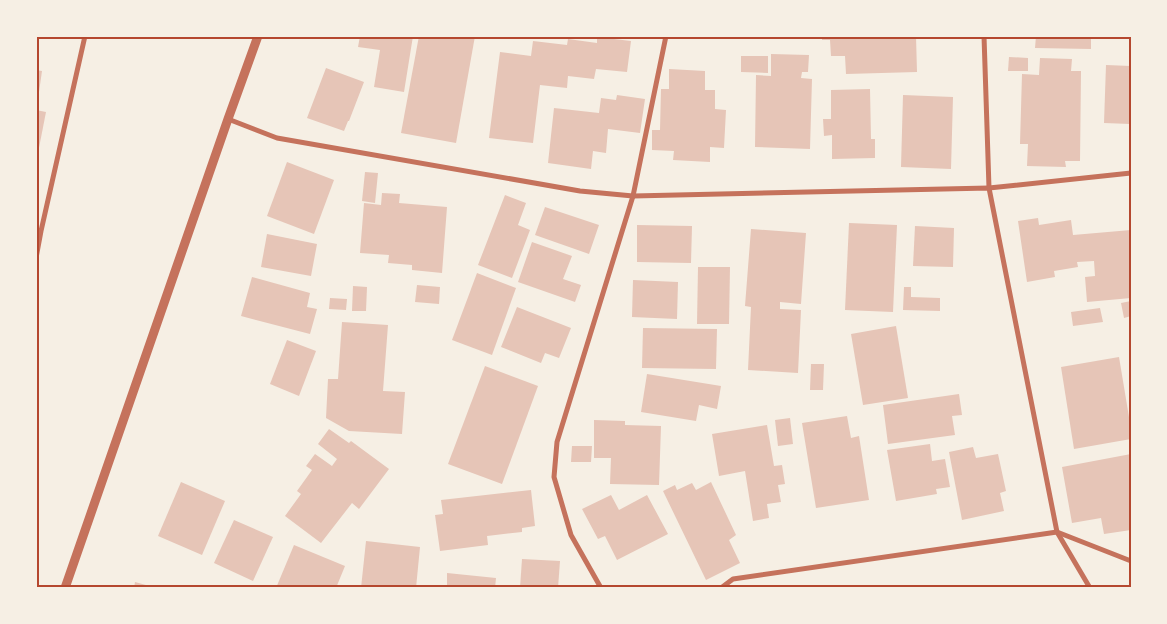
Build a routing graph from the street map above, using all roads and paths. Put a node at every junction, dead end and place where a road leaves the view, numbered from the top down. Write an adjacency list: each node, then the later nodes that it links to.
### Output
1 (85, 36): 9 (street)
2 (258, 36): 5 (street)
3 (666, 36): 8 (street)
4 (984, 36): 7 (street)
5 (228, 119): 8 (street); 13 (street)
6 (1131, 173): 7 (street)
7 (990, 188): 8 (street); 11 (street)
8 (634, 196): 14 (street)
9 (39, 229): 10 (street)
10 (36, 258)
11 (1057, 532): 12 (street); 15 (street); 16 (street)
12 (1131, 561)
13 (65, 588)
14 (601, 588)
15 (721, 588)
16 (1090, 588)

